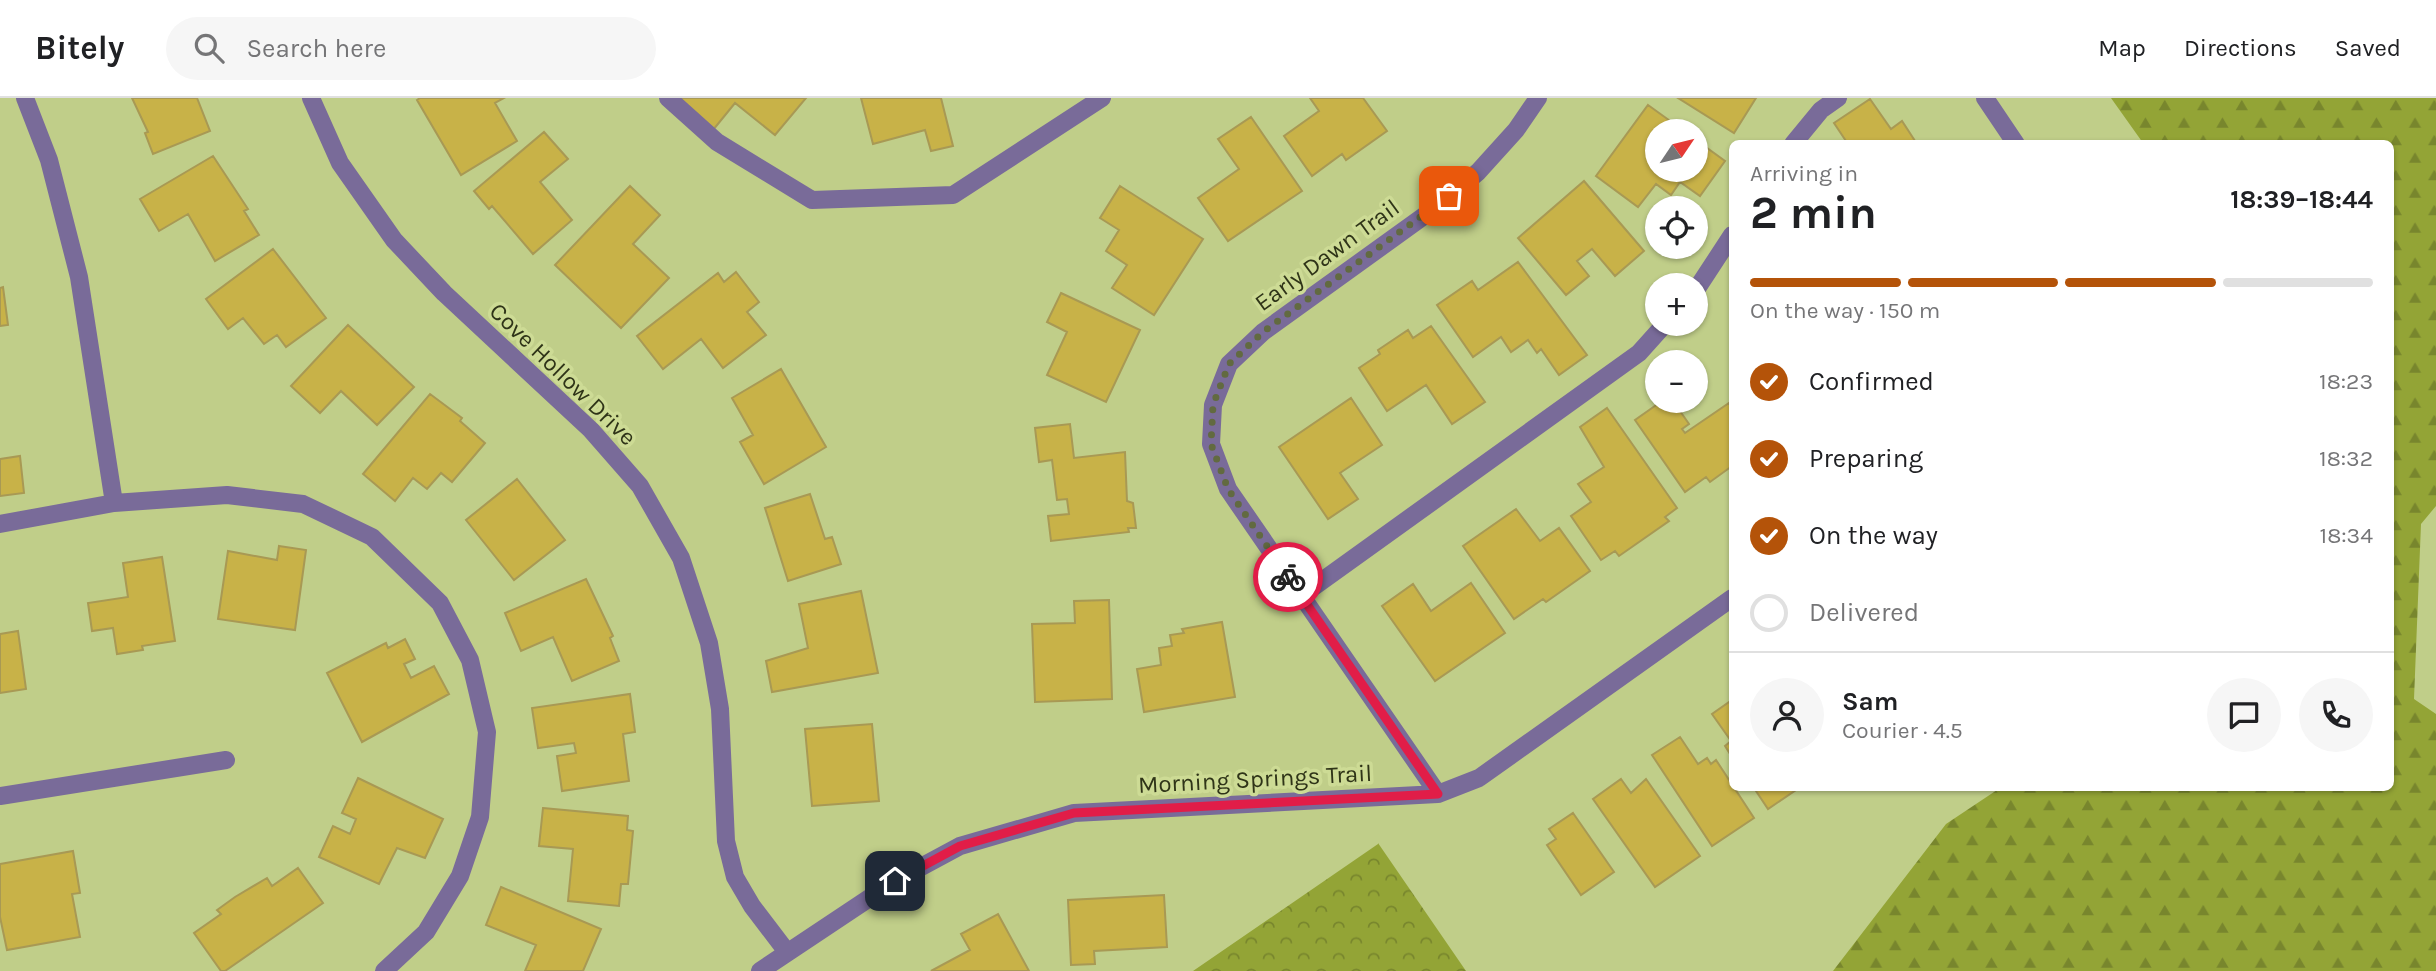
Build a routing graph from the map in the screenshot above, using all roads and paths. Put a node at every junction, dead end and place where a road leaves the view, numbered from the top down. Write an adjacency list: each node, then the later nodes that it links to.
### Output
1 (25, 98): 13 (street)
2 (311, 98): 20 (street, Cove Hollow Drive)
3 (668, 98): 4 (street)
4 (1102, 98)
5 (1538, 98): 15 (street, Early Dawn Trail)
6 (1838, 98): 8 (street)
7 (1985, 98): 9 (street)
8 (1796, 140)
9 (2013, 140)
10 (1729, 240): 11 (street)
11 (1707, 273)
12 (1654, 336): 15 (street)
13 (114, 503): 14 (street); 21 (street)
14 (0, 524)
15 (1301, 596): 18 (street, Early Dawn Trail)
16 (1729, 600): 18 (street, Morning Springs Trail)
17 (226, 760): 19 (street)
18 (1438, 794): 20 (street, Morning Springs Trail)
19 (0, 796)
20 (786, 952): 22 (street, Morning Springs Trail)
21 (384, 971)
22 (760, 971)

